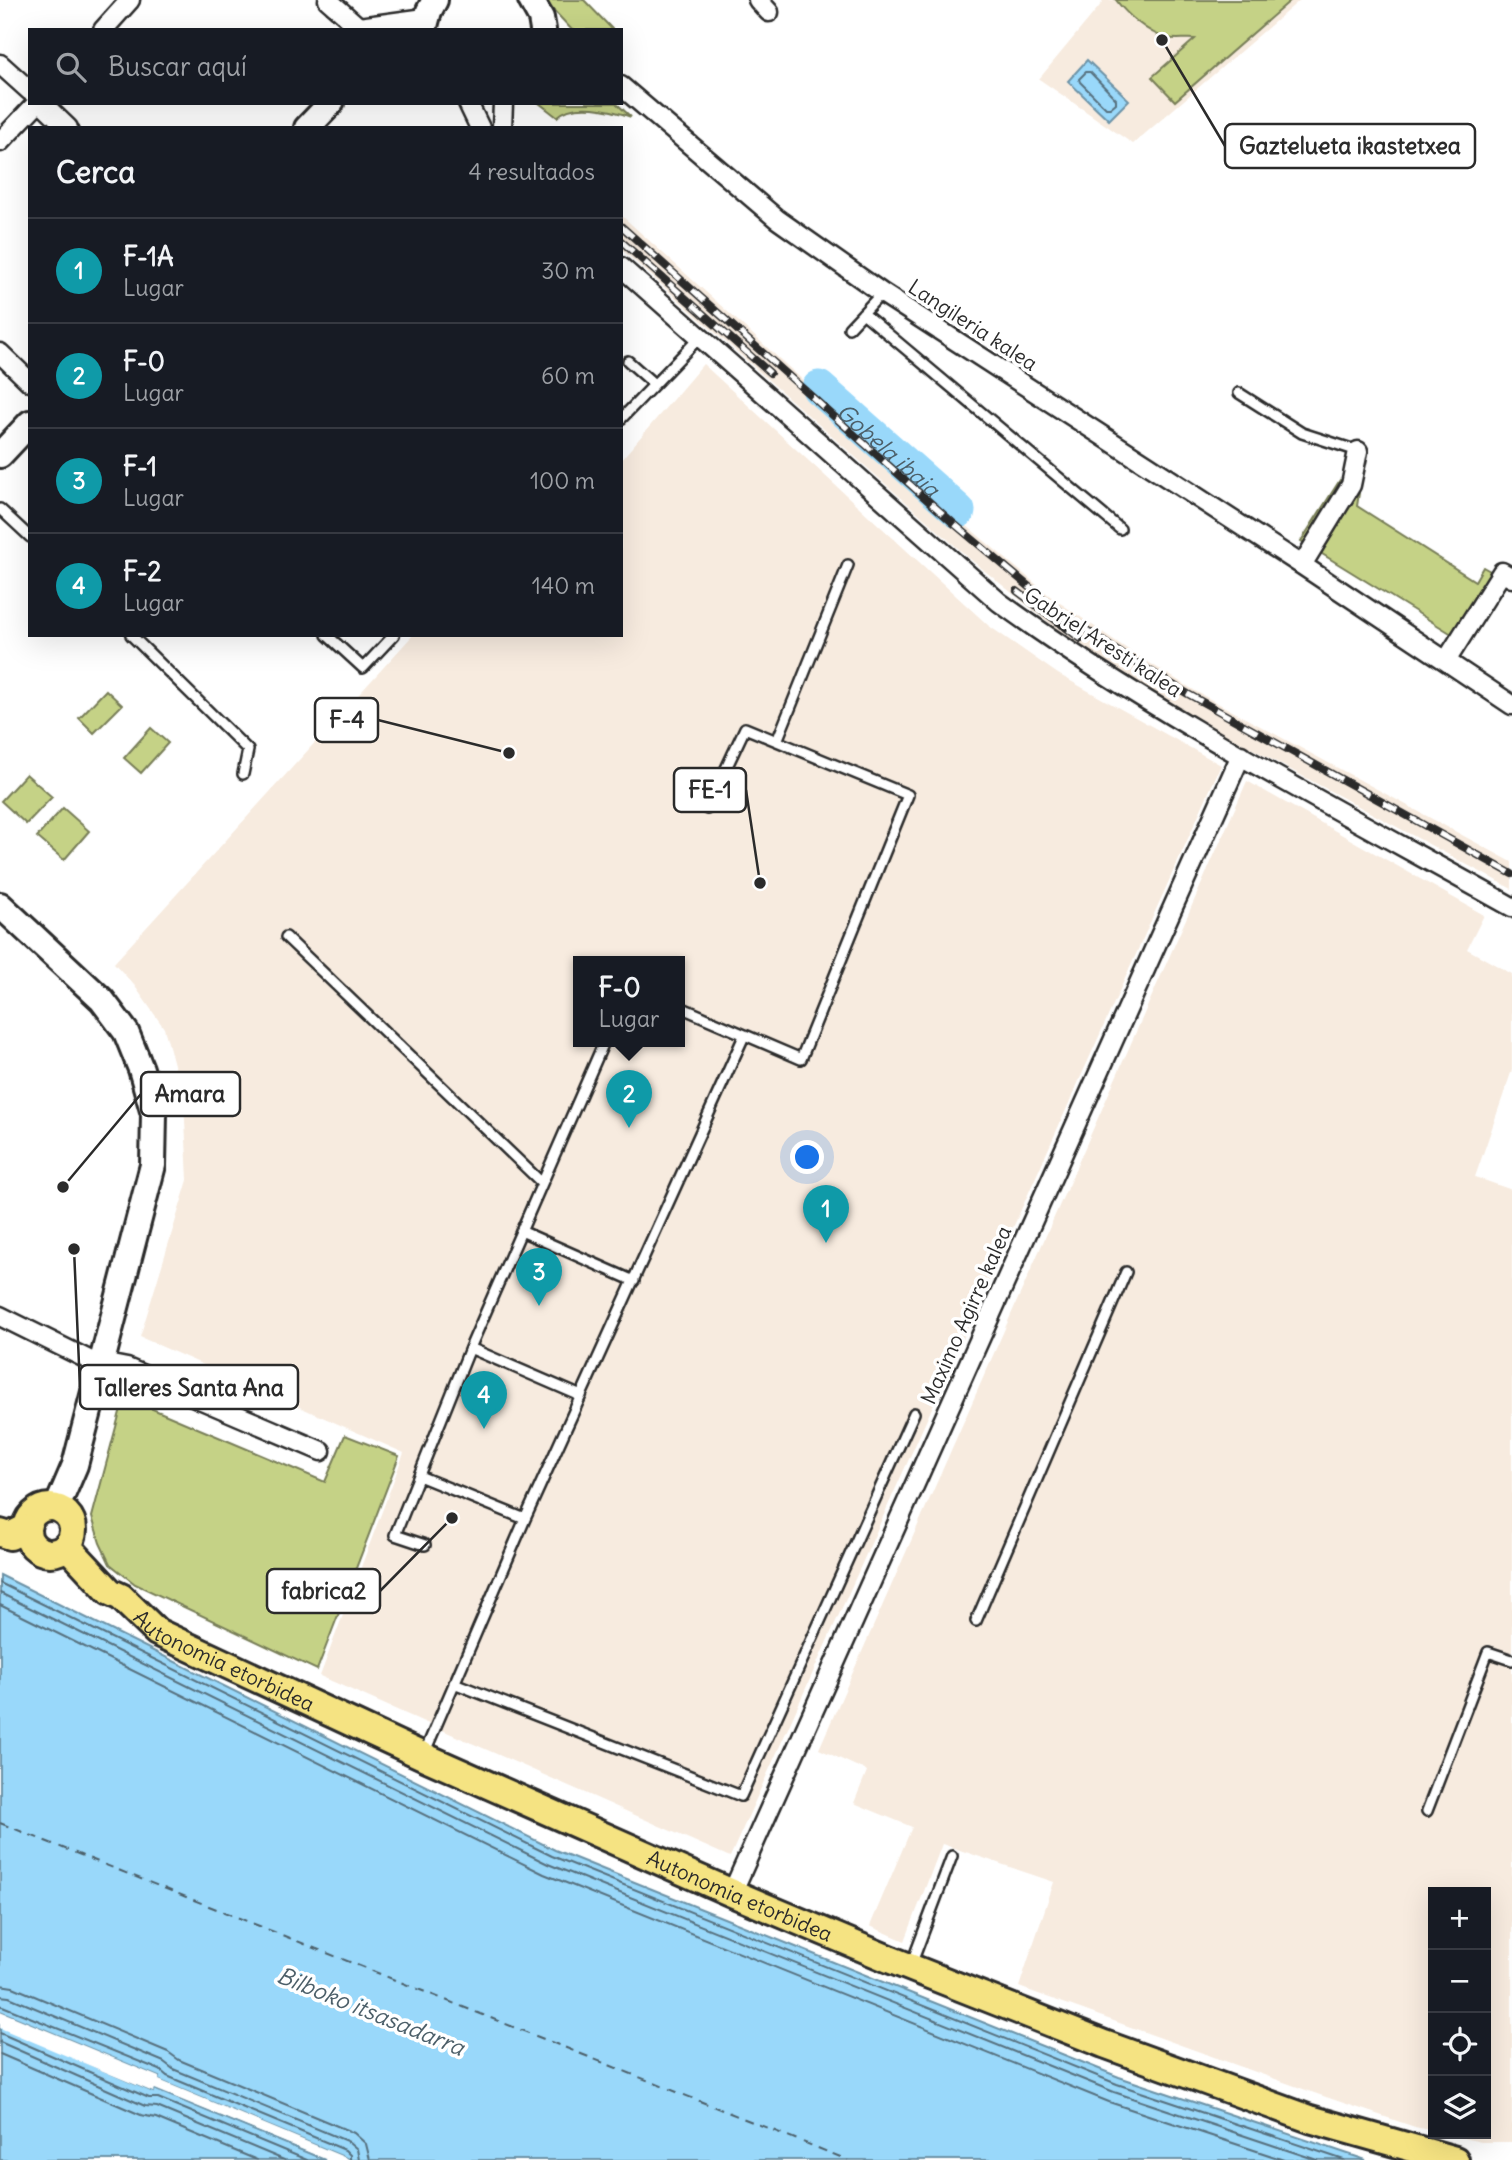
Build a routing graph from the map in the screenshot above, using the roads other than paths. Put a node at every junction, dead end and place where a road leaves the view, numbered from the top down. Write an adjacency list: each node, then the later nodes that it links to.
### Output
1 (130, 0): 5 (street)
2 (327, 0): 6 (street)
3 (531, 0): 8 (street)
4 (422, 18): 7 (street)
5 (105, 28)
6 (359, 28)
7 (366, 28)
8 (546, 28)
9 (0, 64): 10 (street)
10 (28, 90)
11 (629, 95): 23 (street, Langileria kalea)
12 (35, 105): 21 (street)
13 (45, 105): 17 (street)
14 (329, 105): 18 (street)
15 (469, 105): 19 (street)
16 (503, 105): 20 (street)
17 (66, 126)
18 (309, 126)
19 (479, 126)
20 (502, 126)
21 (0, 142)
22 (623, 269): 26 (street, Gabriel Aresti kalea)
23 (881, 293): 24 (lane); 40 (street, Langileria kalea)
24 (863, 313): 25 (lane); 37 (lane)
25 (849, 328)
26 (700, 337): 30 (lane); 48 (street, Gabriel Aresti kalea)
27 (0, 353): 29 (street)
28 (628, 361): 30 (lane)
29 (28, 380)
30 (654, 384): 32 (lane)
31 (1239, 393): 34 (lane)
32 (623, 417)
33 (28, 425): 35 (street)
34 (1358, 451): 40 (street)
35 (0, 455)
36 (0, 509): 38 (lane)
37 (1120, 529)
38 (28, 535)
39 (848, 565): 47 (lane)
40 (1302, 565): 45 (street, Langileria kalea)
41 (1512, 578): 45 (street)
42 (133, 637): 49 (lane)
43 (329, 637): 44 (lane)
44 (392, 637)
45 (1446, 661): 46 (street, Langileria kalea)
46 (1509, 696)
47 (777, 741): 50 (lane); 55 (lane)
48 (1241, 755): 52 (street, Gabriel Aresti kalea); 80 (street, Maximo Agirre kalea)
49 (243, 774)
50 (707, 809)
51 (0, 905): 63 (street)
52 (1512, 907)
53 (286, 937): 57 (lane)
54 (685, 1009): 55 (lane)
55 (744, 1036): 60 (lane)
56 (602, 1047): 57 (lane)
57 (542, 1183): 58 (lane)
58 (521, 1231): 60 (lane); 62 (lane)
59 (1126, 1272): 74 (lane)
60 (634, 1280): 64 (lane)
61 (0, 1316): 63 (street)
62 (470, 1348): 64 (lane); 67 (lane)
63 (102, 1363): 66 (street); 68 (street)
64 (581, 1396): 69 (lane)
65 (914, 1413): 76 (lane)
66 (321, 1451)
67 (419, 1476): 69 (lane); 72 (lane)
68 (57, 1507): 70 (main road); 73 (main road)
69 (526, 1519): 76 (lane)
70 (26, 1528): 71 (main road); 73 (main road)
71 (0, 1533)
72 (425, 1545)
73 (66, 1546): 77 (main road, Autonomia etorbidea)
74 (976, 1621)
75 (1512, 1660): 78 (lane)
76 (454, 1683): 77 (lane)
77 (423, 1756): 80 (main road, Autonomia etorbidea)
78 (1427, 1811)
79 (952, 1856): 81 (lane)
80 (733, 1893): 81 (main road, Autonomia etorbidea)
81 (910, 1967): 82 (main road, Autonomia etorbidea)
82 (1455, 2160)

